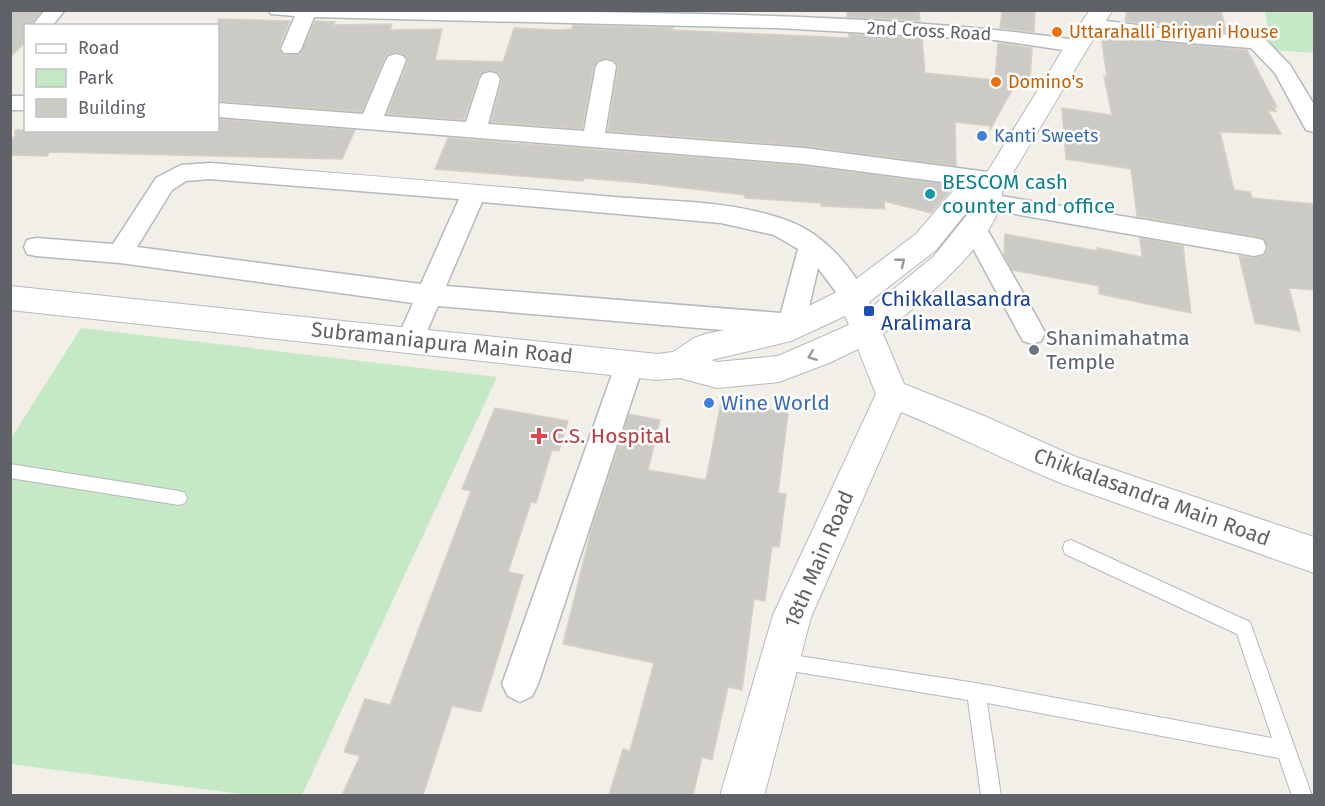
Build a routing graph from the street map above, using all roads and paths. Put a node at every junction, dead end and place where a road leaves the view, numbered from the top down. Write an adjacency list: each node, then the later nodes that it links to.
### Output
1 (56, 10): 5 (street)
2 (278, 10): 3 (street, 2nd Cross Road)
3 (307, 11): 6 (street, 2nd Cross Road); 7 (street)
4 (1097, 18): 6 (main road, Subramaniapura Main Road); 13 (street)
5 (43, 24)
6 (1077, 46): 16 (main road, Subramaniapura Main Road)
7 (291, 49)
8 (396, 60): 12 (street)
9 (606, 66): 15 (street)
10 (490, 79): 14 (street)
11 (219, 110): 12 (street)
12 (371, 122): 14 (street)
13 (1314, 125)
14 (475, 130): 15 (street)
15 (593, 140): 16 (street)
16 (991, 190): 18 (main road, Subramaniapura Main Road); 21 (street); 24 (main road, one-way to 16)
17 (474, 192): 19 (street); 22 (street); 23 (street)
18 (974, 228): 26 (main road, Subramaniapura Main Road); 27 (street)
19 (811, 246): 23 (street); 24 (street)
20 (36, 247): 22 (street)
21 (1254, 247)
22 (120, 254): 23 (street)
23 (429, 295): 28 (street)
24 (854, 297): 26 (main road); 30 (main road)
25 (10, 298): 28 (main road, Subramaniapura Main Road)
26 (865, 332): 30 (main road, Subramaniapura Main Road, one-way to 30); 31 (main road)
27 (1032, 333)
28 (410, 339): 29 (main road, Subramaniapura Main Road)
29 (630, 363): 30 (main road, Subramaniapura Main Road); 37 (street)
30 (681, 365)
31 (892, 394): 35 (main road, Chikkalasandra Main Road); 36 (main road, 18th Main Road)
32 (10, 471): 33 (lane)
33 (179, 498)
34 (1071, 548): 39 (lane)
35 (1314, 555)
36 (779, 662): 38 (lane); 40 (main road, 18th Main Road)
37 (520, 684)
38 (976, 692): 39 (lane); 41 (lane)
39 (1286, 750): 42 (lane)
40 (742, 795)
41 (991, 795)
42 (1302, 795)

